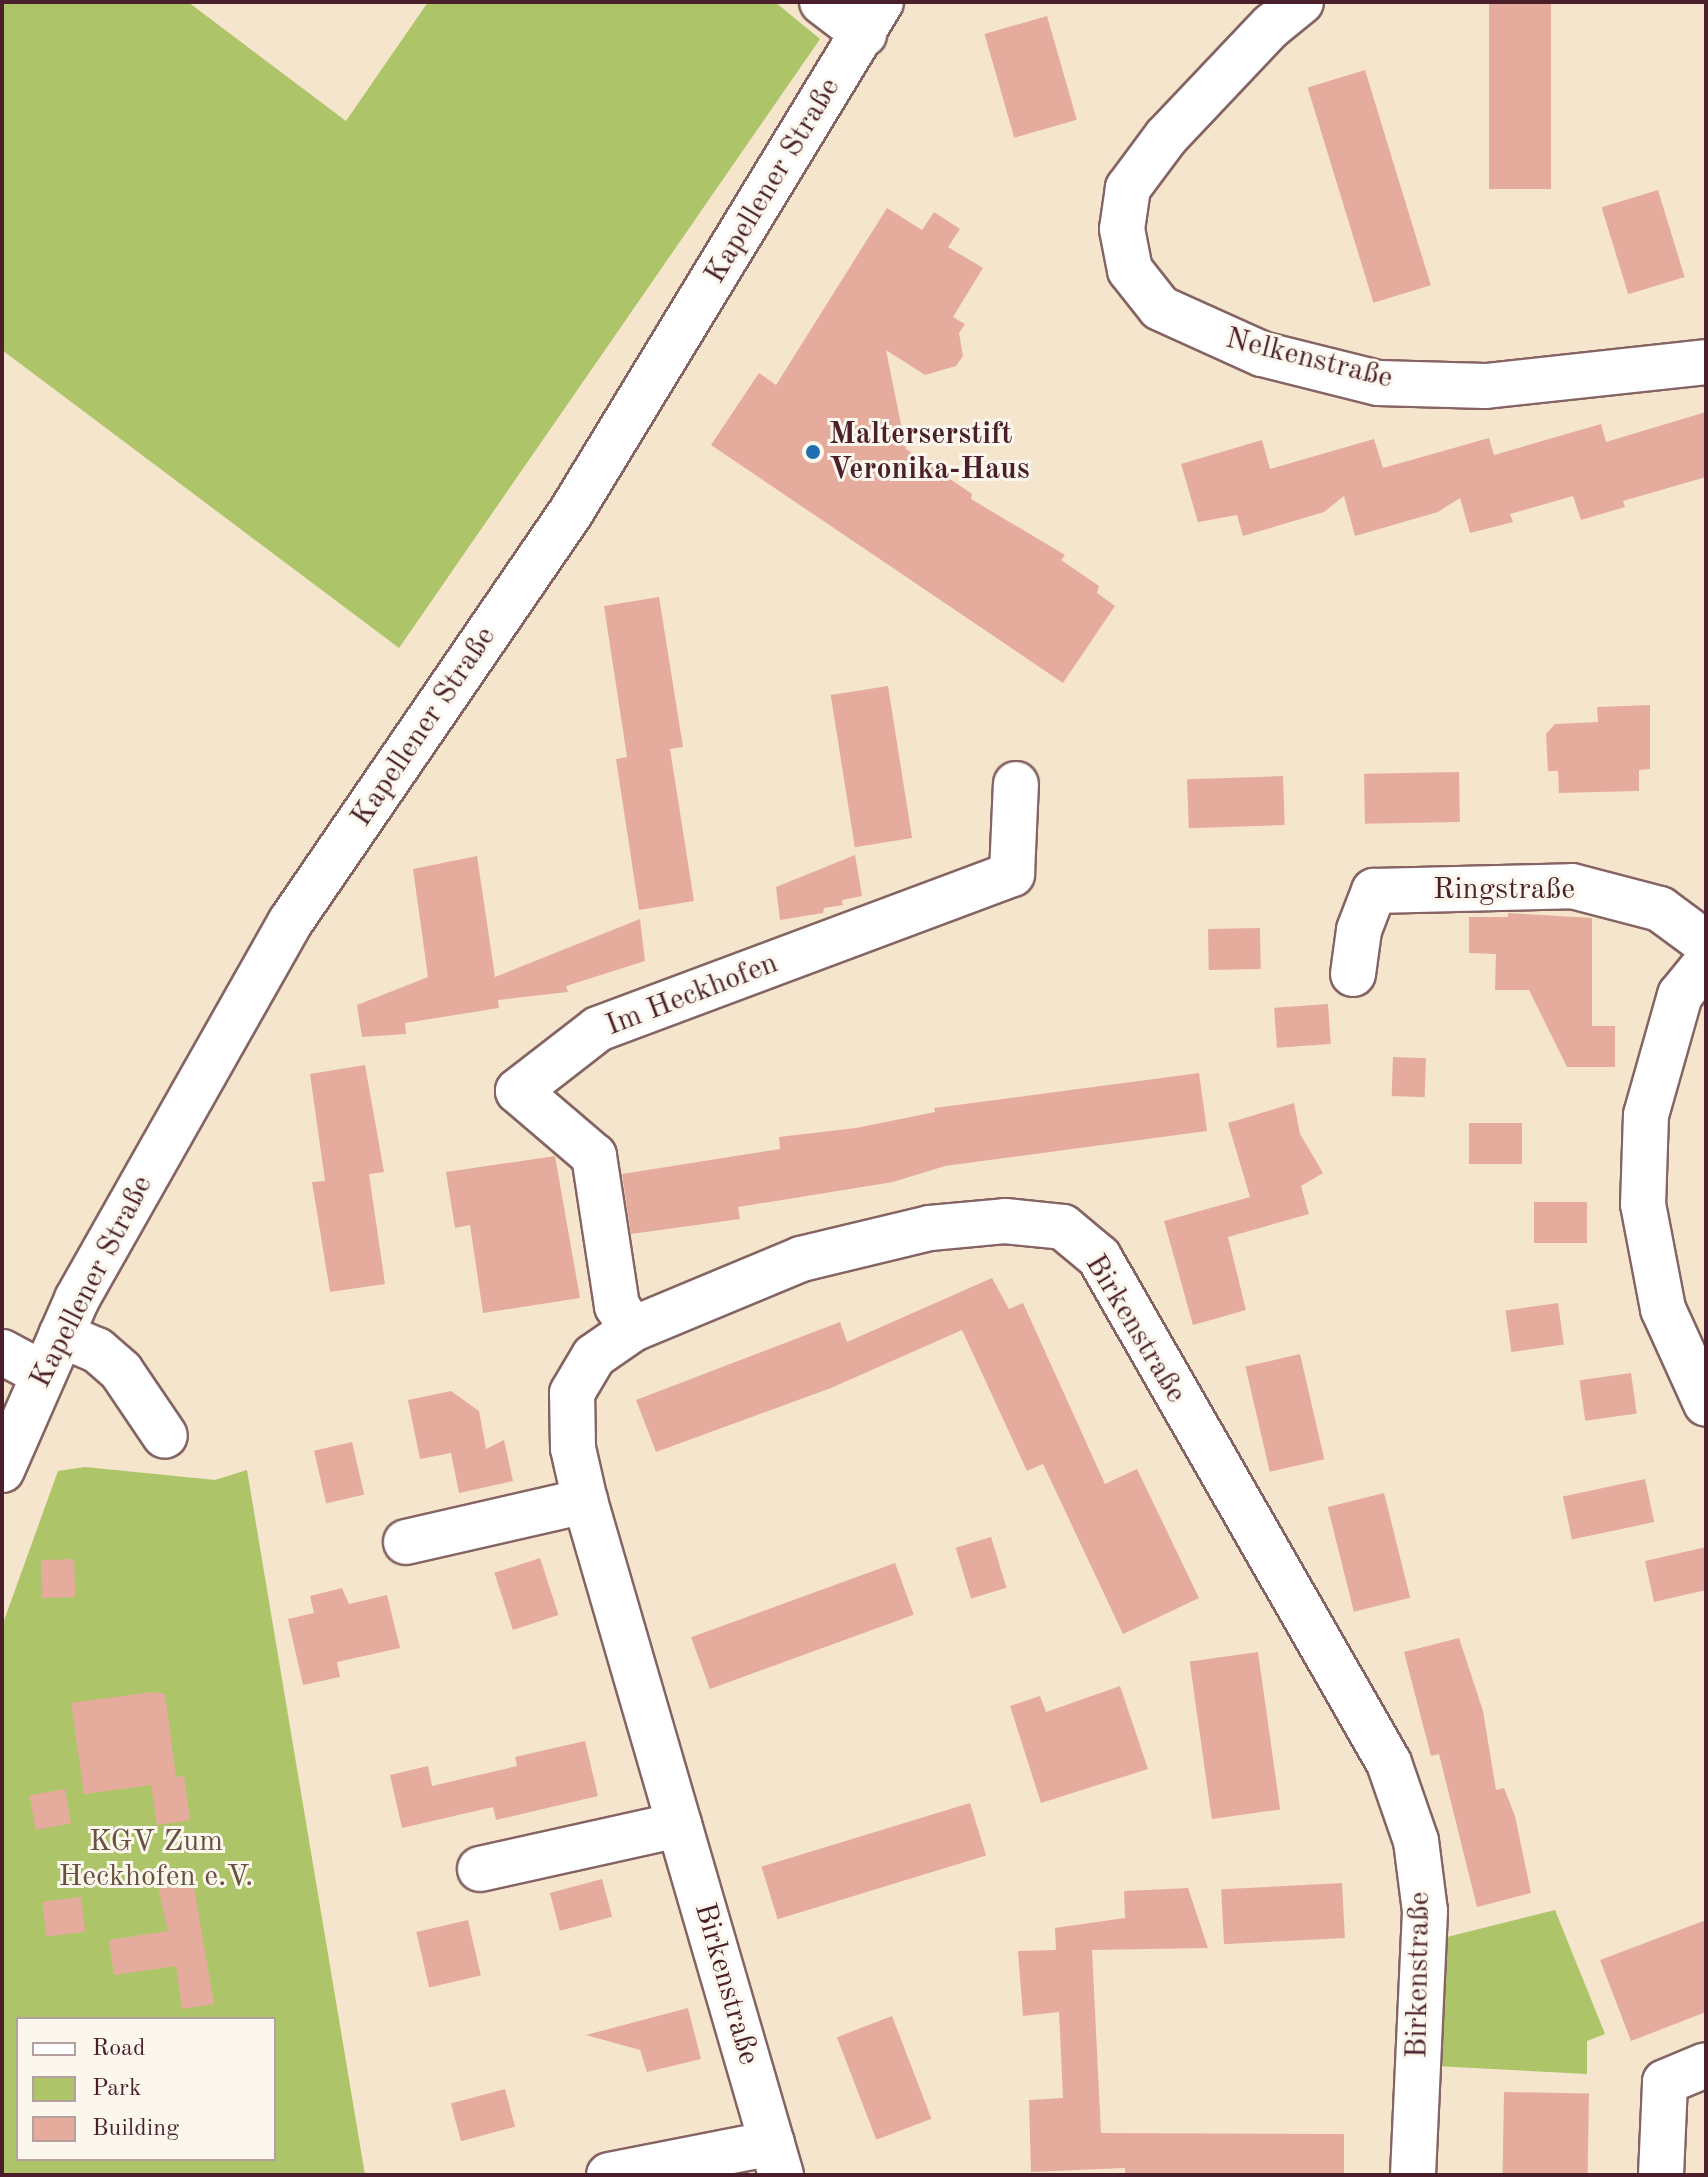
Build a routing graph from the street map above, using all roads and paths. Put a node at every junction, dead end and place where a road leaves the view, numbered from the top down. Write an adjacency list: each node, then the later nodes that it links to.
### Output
1 (822, 2): 3 (street)
2 (1301, 2): 4 (street, Nelkenstraße)
3 (872, 18): 10 (street, Kapellener Straße)
4 (1706, 362)
5 (1016, 784): 9 (street, Im Heckhofen)
6 (1706, 943): 8 (street, Ringstraße)
7 (1706, 963): 13 (street)
8 (1353, 974)
9 (633, 1329): 16 (street, Birkenstraße); 23 (street, Birkenstraße)
10 (61, 1335): 12 (street, Kapellener Straße); 14 (street)
11 (2, 1352): 12 (street)
12 (43, 1374): 15 (street, Kapellener Straße)
13 (1706, 1404)
14 (165, 1436)
15 (2, 1470)
16 (585, 1501): 17 (street); 18 (street, Birkenstraße)
17 (406, 1542)
18 (679, 1825): 19 (street); 21 (street, Birkenstraße)
19 (480, 1869)
20 (1706, 2065): 24 (street)
21 (776, 2159): 22 (street, Birkenstraße)
22 (609, 2175)
23 (1413, 2175)
24 (1661, 2175)

